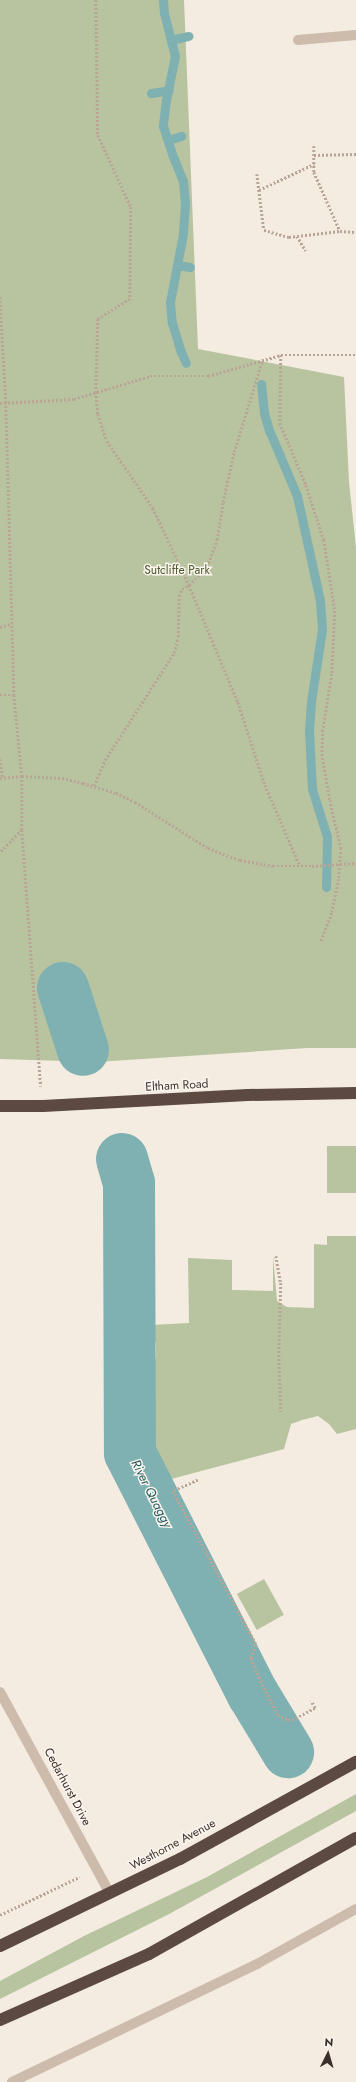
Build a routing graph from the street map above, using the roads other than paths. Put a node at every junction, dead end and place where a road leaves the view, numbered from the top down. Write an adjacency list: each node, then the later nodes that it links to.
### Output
1 (356, 35): 2 (street)
2 (298, 40)
3 (356, 1093): 4 (highway, Eltham Road)
4 (0, 1106)
5 (0, 1692): 8 (street, Cedarhurst Drive)
6 (356, 1762): 8 (highway, Westhorne Avenue)
7 (356, 1838): 11 (highway)
8 (110, 1894): 10 (highway, Westhorne Avenue)
9 (356, 1909): 12 (street)
10 (0, 1946)
11 (0, 2020)
12 (12, 2082)

